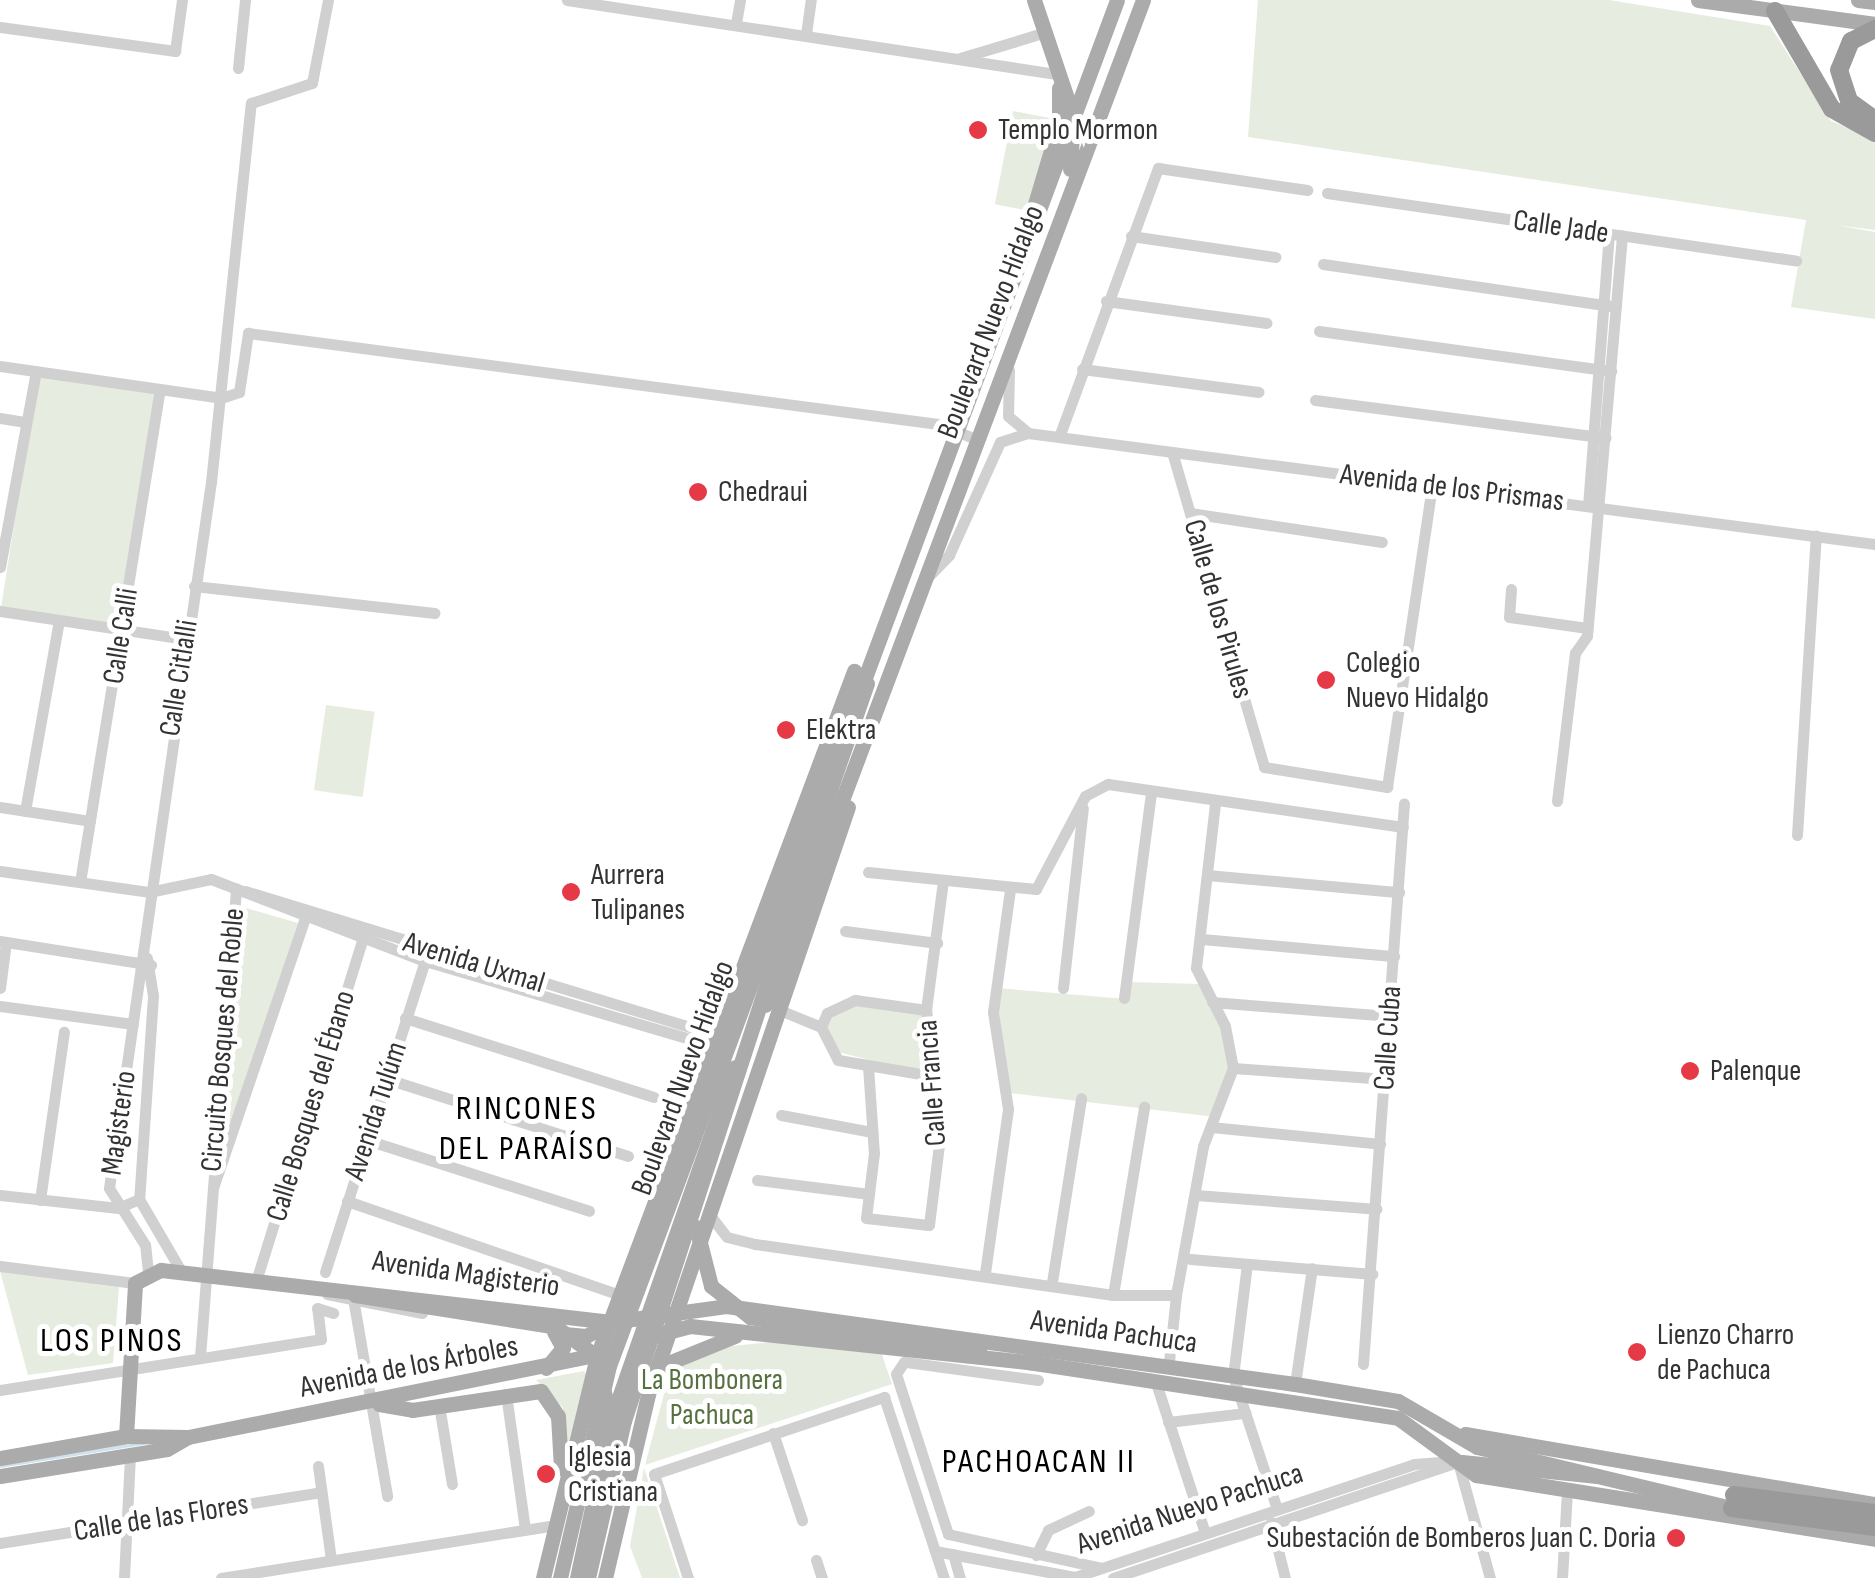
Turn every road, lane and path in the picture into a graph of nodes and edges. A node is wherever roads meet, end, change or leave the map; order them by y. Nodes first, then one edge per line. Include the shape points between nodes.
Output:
1 (182, 0) edge
2 (245, 0) edge
3 (328, 0) edge
4 (567, 0) edge
5 (740, 0) edge
6 (811, 0) edge
7 (1034, 0) edge
8 (1118, 0) edge
9 (1143, 0) edge
10 (1698, 0) edge
11 (1858, 0) edge
12 (1875, 2) edge
13 (617, 4) edge
14 (1774, 11) junction
15 (736, 23) junction
16 (1875, 26) edge
17 (0, 27) edge
18 (1043, 32) junction
19 (806, 34) junction
20 (1103, 34) junction
21 (994, 48) junction
22 (956, 60) junction
23 (999, 66) junction
24 (238, 68) dead end
25 (1058, 74) junction
26 (1079, 76) junction
27 (1067, 115) junction
28 (1875, 120) edge
29 (1875, 133) edge
30 (1307, 190) dead end
31 (1327, 193) dead end
32 (1058, 223) junction
33 (1615, 235) junction
34 (1131, 236) junction
35 (1275, 257) dead end
36 (1796, 261) dead end
37 (1323, 264) dead end
38 (1106, 301) junction
39 (1610, 306) junction
40 (1267, 323) dead end
41 (1319, 330) dead end
42 (1013, 341) junction
43 (0, 366) edge
44 (1082, 369) junction
45 (1605, 370) junction
46 (36, 371) junction
47 (160, 390) junction
48 (1259, 392) dead end
49 (221, 398) junction
50 (1315, 400) dead end
51 (0, 418) edge
52 (26, 422) junction
53 (955, 431) junction
54 (1028, 433) junction
55 (1059, 437) junction
56 (1600, 438) junction
57 (976, 439) junction
58 (1172, 452) junction
59 (1432, 486) junction
60 (1595, 507) junction
61 (1190, 513) junction
62 (1816, 536) junction
63 (1382, 542) dead end
64 (1875, 544) edge
65 (0, 567) edge
66 (924, 581) junction
67 (194, 586) junction
68 (1511, 589) dead end
69 (890, 607) junction
70 (0, 611) edge
71 (434, 613) dead end
72 (59, 620) junction
73 (1588, 628) junction
74 (122, 629) junction
75 (186, 638) junction
76 (852, 778) junction
77 (1151, 792) junction
78 (1084, 796) junction
79 (1558, 801) dead end
80 (1404, 803) dead end
81 (1215, 804) junction
82 (0, 807) edge
83 (26, 810) junction
84 (90, 821) junction
85 (1403, 827) junction
86 (1797, 835) dead end
87 (1052, 870) junction
88 (0, 871) edge
89 (868, 872) dead end
90 (1077, 874) junction
91 (1207, 875) junction
92 (943, 881) junction
93 (80, 882) junction
94 (233, 890) junction
95 (1010, 890) junction
96 (149, 892) junction
97 (1399, 892) junction
98 (306, 916) junction
99 (844, 931) dead end
100 (364, 935) junction
101 (1202, 939) junction
102 (3, 942) edge
103 (937, 943) junction
104 (427, 956) junction
105 (1394, 956) junction
106 (147, 962) junction
107 (0, 988) edge
108 (1063, 988) dead end
109 (1124, 998) dead end
110 (1212, 1002) junction
111 (0, 1006) edge
112 (926, 1010) junction
113 (782, 1011) junction
114 (1391, 1016) junction
115 (406, 1018) junction
116 (134, 1024) junction
117 (820, 1027) junction
118 (64, 1032) dead end
119 (712, 1040) junction
120 (703, 1065) junction
121 (868, 1066) junction
122 (1232, 1068) junction
123 (933, 1076) junction
124 (1386, 1078) junction
125 (386, 1079) junction
126 (654, 1097) dead end
127 (1081, 1098) dead end
128 (703, 1103) junction
129 (1144, 1107) dead end
130 (780, 1116) dead end
131 (1211, 1128) junction
132 (872, 1132) junction
133 (366, 1140) junction
134 (1380, 1144) junction
135 (628, 1156) dead end
136 (757, 1180) dead end
137 (211, 1192) junction
138 (0, 1194) edge
139 (869, 1194) junction
140 (1196, 1196) junction
141 (139, 1199) junction
142 (40, 1200) junction
143 (347, 1201) junction
144 (118, 1208) junction
145 (1376, 1209) junction
146 (589, 1212) dead end
147 (704, 1216) junction
148 (1190, 1259) junction
149 (639, 1262) junction
150 (1247, 1264) junction
151 (0, 1266) edge
152 (1312, 1268) junction
153 (181, 1271) junction
154 (326, 1272) dead end
155 (201, 1274) junction
156 (985, 1274) junction
157 (1372, 1274) junction
158 (141, 1277) junction
159 (256, 1281) junction
160 (1052, 1282) junction
161 (314, 1290) junction
162 (620, 1295) junction
163 (1113, 1295) junction
164 (1176, 1295) junction
165 (355, 1299) junction
166 (752, 1309) junction
167 (678, 1310) junction
168 (333, 1313) dead end
169 (576, 1316) junction
170 (654, 1316) junction
171 (618, 1322) junction
172 (672, 1329) junction
173 (554, 1332) junction
174 (746, 1333) junction
175 (637, 1341) junction
176 (614, 1349) junction
177 (598, 1356) junction
178 (200, 1357) junction
179 (1170, 1361) dead end
180 (1364, 1364) dead end
181 (126, 1369) junction
182 (543, 1370) junction
183 (1038, 1372) junction
184 (656, 1373) junction
185 (1233, 1376) junction
186 (1155, 1380) junction
187 (1296, 1384) junction
188 (0, 1390) edge
189 (1238, 1393) junction
190 (506, 1394) junction
191 (648, 1394) junction
192 (370, 1403) junction
193 (440, 1405) junction
194 (1245, 1414) junction
195 (610, 1422) junction
196 (1168, 1422) junction
197 (1460, 1432) junction
198 (773, 1433) junction
199 (126, 1436) junction
200 (188, 1437) junction
201 (130, 1455) junction
202 (0, 1458) edge
203 (1458, 1462) junction
204 (318, 1466) dead end
205 (0, 1476) edge
206 (1596, 1476) junction
207 (564, 1478) junction
208 (452, 1484) dead end
209 (321, 1492) junction
210 (1566, 1492) junction
211 (387, 1496) dead end
212 (1733, 1502) junction
213 (1875, 1504) edge
214 (1277, 1509) junction
215 (1088, 1511) dead end
216 (1875, 1513) edge
217 (802, 1520) dead end
218 (128, 1524) junction
219 (556, 1525) junction
220 (1268, 1527) junction
221 (1875, 1528) edge
222 (526, 1530) junction
223 (1205, 1534) junction
224 (1875, 1540) edge
225 (0, 1544) edge
226 (935, 1551) junction
227 (952, 1554) junction
228 (1036, 1555) junction
229 (331, 1560) junction
230 (816, 1560) dead end
231 (1070, 1563) junction
232 (1101, 1568) junction
233 (1133, 1569) edge
234 (124, 1578) edge
235 (221, 1578) edge
236 (543, 1578) edge
237 (560, 1578) edge
238 (577, 1578) edge
239 (588, 1578) edge
240 (604, 1578) edge
241 (688, 1578) edge
242 (822, 1578) edge
243 (944, 1578) edge
244 (960, 1578) edge
245 (1075, 1578) edge
246 (1112, 1578) edge
247 (1285, 1578) edge
248 (1490, 1578) edge
249 (1562, 1578) edge

1 - 17 street via 174,51
2 - 24 street
3 - 49 street, Calle Citlalli via 312,83 251,103
4 - 13 street
5 - 15 street
6 - 19 street
7 - 18 main road
8 - 20 main road, Boulevard Nuevo Hidalgo
9 - 32 main road, Boulevard Nuevo Hidalgo
10 - 14 main road
11 - 12 main road
13 - 15 street
14 - 16 main road
14 - 29 highway via 1832,109
15 - 19 street
16 - 28 highway via 1850,41 1839,70 1849,101
18 - 21 street
18 - 25 main road
19 - 22 street
20 - 26 main road
20 - 27 main road, Boulevard Nuevo Hidalgo
21 - 22 street
21 - 23 street
22 - 23 street
23 - 25 street
25 - 26 main road
25 - 27 main road
25 - 27 main road
26 - 27 main road
27 - 32 main road via 1074,158
27 - 53 main road, Boulevard Nuevo Hidalgo
30 - 34 street via 1158,168
31 - 33 street, Calle Jade
32 - 42 main road, Boulevard Nuevo Hidalgo
33 - 36 street, Calle Jade
33 - 39 street
34 - 35 street
34 - 38 street
37 - 39 street
38 - 40 street
38 - 44 street
39 - 45 street
41 - 45 street
42 - 54 street via 1005,402
42 - 57 main road, Boulevard Nuevo Hidalgo
43 - 46 street
44 - 48 street
44 - 55 street
45 - 56 street
46 - 47 street
46 - 52 street
47 - 49 street
47 - 74 street, Calle Calli
49 - 53 street via 239,392 248,333
49 - 67 street, Calle Citlalli
50 - 56 street
51 - 52 street
52 - 65 street
53 - 57 street
53 - 69 main road, Boulevard Nuevo Hidalgo
54 - 55 street, Avenida de los Prismas
54 - 66 street via 1000,442 949,554
55 - 58 street, Avenida de los Prismas
56 - 60 street
57 - 66 main road, Boulevard Nuevo Hidalgo via 979,460
58 - 59 street, Avenida de los Prismas
58 - 61 street, Calle de los Pirules
59 - 60 street, Avenida de los Prismas
59 - 61 street, Calle de los Pirules via 1394,784 1264,766
60 - 62 street, Avenida de los Prismas
60 - 73 street
61 - 63 street
62 - 64 street, Avenida de los Prismas
62 - 86 street
66 - 76 main road, Boulevard Nuevo Hidalgo
67 - 71 street
67 - 75 street, Calle Citlalli
68 - 73 street via 1509,617
69 - 119 main road via 840,697
69 - 128 main road, Boulevard Nuevo Hidalgo
69 - 147 main road, Boulevard Nuevo Hidalgo, bridge
70 - 72 street
72 - 74 street
72 - 83 street
73 - 79 street via 1575,653
74 - 75 street
74 - 84 street, Calle Calli
75 - 96 street, Calle Citlalli
76 - 113 main road, Boulevard Nuevo Hidalgo via 845,832
76 - 195 main road, Boulevard Nuevo Hidalgo, bridge via 716,1106
77 - 78 street via 1108,784
77 - 81 street
77 - 109 street
78 - 87 street
78 - 90 street
80 - 85 street, Calle Cuba
81 - 85 street
81 - 91 street
82 - 83 street
83 - 84 street
84 - 93 street, Calle Calli
85 - 97 street, Calle Cuba
87 - 90 street
87 - 95 street via 1036,889
88 - 93 street
89 - 92 street
90 - 108 street
91 - 97 street
91 - 101 street
92 - 95 street
92 - 103 street, Calle Francia
93 - 96 street
94 - 96 street, Avenida Uxmal via 192,877
94 - 98 street, Avenida Uxmal
94 - 137 street, Circuito Bosques del Roble
95 - 156 street via 993,1012 1008,1109
96 - 106 street, Calle Citlalli
97 - 105 street, Calle Cuba
98 - 100 street, Avenida Uxmal
98 - 137 street, Circuito Bosques del Roble
99 - 103 street
100 - 104 street, Avenida Uxmal
100 - 159 street, Calle Bosques del Ébano
101 - 105 street
101 - 110 street via 1196,968
102 - 106 street
102 - 107 street
103 - 112 street, Calle Francia
104 - 115 street, Avenida Tulúm
104 - 119 street, Avenida Uxmal
105 - 114 street, Calle Cuba
106 - 116 street, Magisterio
106 - 141 street, Magisterio
110 - 114 street
110 - 122 street
111 - 116 street
112 - 117 street via 855,1000 827,1012
112 - 123 street, Calle Francia
113 - 117 street
113 - 147 main road, Boulevard Nuevo Hidalgo
114 - 124 street, Calle Cuba
115 - 125 street, Avenida Tulúm
115 - 126 street
116 - 144 street, Magisterio via 109,1188
117 - 121 street via 838,1060
118 - 142 street
119 - 120 main road
120 - 128 main road
120 - 149 main road
121 - 123 street
121 - 132 street
122 - 124 street
122 - 131 street
123 - 139 street, Calle Francia via 941,1128 930,1225 866,1218
124 - 134 street, Calle Cuba
125 - 133 street, Avenida Tulúm
125 - 135 street
127 - 160 street
128 - 149 main road, Boulevard Nuevo Hidalgo
129 - 163 street
130 - 132 street
131 - 134 street
131 - 140 street
132 - 139 street
133 - 143 street, Avenida Tulúm
133 - 146 street
134 - 145 street, Calle Cuba
136 - 139 street
137 - 155 street, Circuito Bosques del Roble
138 - 142 street
140 - 145 street
140 - 148 street
141 - 144 street
141 - 153 street, Magisterio
142 - 144 street
143 - 154 street, Avenida Tulúm
143 - 162 street
144 - 158 street, Magisterio via 145,1245
145 - 157 street, Calle Cuba
147 - 156 street via 727,1237 755,1244
147 - 166 main road via 711,1269
147 - 167 main road, Boulevard Nuevo Hidalgo
147 - 183 main road, bridge via 704,1273 750,1317 980,1353
147 - 239 main road, Boulevard Nuevo Hidalgo, bridge via 624,1421
148 - 150 street
148 - 164 street
149 - 162 main road
149 - 170 main road
149 - 171 main road, Boulevard Nuevo Hidalgo
150 - 152 street
150 - 185 street
151 - 158 street
152 - 157 street
152 - 187 street
153 - 155 main road, Avenida Magisterio
153 - 158 main road, Avenida Magisterio
155 - 159 main road, Avenida Magisterio
155 - 178 street, Circuito Bosques del Roble
156 - 160 street
157 - 180 street, Calle Cuba
158 - 181 main road
159 - 161 main road, Avenida Magisterio
160 - 163 street
161 - 165 main road
161 - 169 main road, Avenida Magisterio via 356,1286
162 - 169 main road via 607,1312
162 - 171 main road
163 - 164 street
164 - 179 street
165 - 173 street, Avenida Magisterio
165 - 192 street
165 - 195 main road, bridge via 567,1332 599,1364
166 - 167 main road, Avenida Pachuca
166 - 185 main road, Avenida Pachuca
167 - 170 main road
167 - 172 main road, Boulevard Nuevo Hidalgo
168 - 178 street via 317,1308 321,1339
169 - 171 main road, Avenida Magisterio
170 - 171 main road
170 - 172 main road
171 - 173 main road via 586,1336
171 - 175 main road
171 - 176 main road, Boulevard Nuevo Hidalgo
171 - 177 main road
172 - 174 main road
172 - 175 main road
172 - 184 main road, Boulevard Nuevo Hidalgo
173 - 182 main road via 562,1354
174 - 183 main road
174 - 184 main road via 682,1350
175 - 176 main road, Avenida de los Árboles
175 - 191 main road
176 - 177 main road, Avenida de los Árboles
176 - 237 main road, Boulevard Nuevo Hidalgo
177 - 182 main road, Avenida de los Árboles
177 - 207 main road
178 - 181 street
181 - 188 street
181 - 199 main road
182 - 192 main road, Avenida de los Árboles
183 - 186 main road, Avenida Pachuca
183 - 228 street via 898,1366 948,1534
184 - 191 main road, Boulevard Nuevo Hidalgo
185 - 187 main road, Avenida Pachuca
185 - 189 street
186 - 189 main road, Avenida Pachuca
186 - 196 street
187 - 197 main road, Avenida Pachuca via 1398,1400
189 - 194 street
189 - 203 main road, Avenida Pachuca via 1398,1418
190 - 193 main road
190 - 207 main road via 536,1390 551,1401
190 - 222 street
191 - 240 main road, Boulevard Nuevo Hidalgo
192 - 193 main road
192 - 200 main road, Avenida de los Árboles
192 - 211 street
193 - 208 street
194 - 196 street
194 - 214 street
195 - 238 main road, Boulevard Nuevo Hidalgo, bridge
196 - 223 street
197 - 203 main road
197 - 206 main road, Avenida Pachuca via 1477,1447
197 - 213 main road
198 - 217 street
198 - 226 street via 884,1396
198 - 241 street via 654,1474
199 - 200 main road, Avenida de los Árboles
199 - 202 main road, Avenida de los Árboles
200 - 201 main road, Avenida de los Árboles
201 - 205 main road, Avenida de los Árboles
201 - 218 street
203 - 206 main road
203 - 210 main road, Avenida Nuevo Pachuca via 1476,1475
203 - 214 street, Avenida Nuevo Pachuca via 1428,1460
203 - 220 street, Avenida Nuevo Pachuca
203 - 248 street
204 - 209 street
206 - 212 main road via 1617,1472
207 - 219 main road
209 - 218 street, Calle de las Flores
209 - 229 street
210 - 224 main road, Avenida Nuevo Pachuca
210 - 249 street
212 - 216 highway
212 - 221 highway
214 - 220 street
214 - 223 street, Avenida Nuevo Pachuca
215 - 228 street via 1048,1530
218 - 225 street, Calle de las Flores
218 - 234 street
219 - 222 street
219 - 236 main road
220 - 233 street, Avenida Nuevo Pachuca
220 - 247 street
222 - 229 street
223 - 233 street, Avenida Nuevo Pachuca
226 - 227 street, Avenida Nuevo Pachuca
226 - 243 street
227 - 244 street
227 - 245 street, Avenida Nuevo Pachuca
228 - 231 street
229 - 235 street
230 - 242 street
231 - 232 street
231 - 245 street
232 - 233 street, Avenida Nuevo Pachuca
232 - 245 street, Avenida Nuevo Pachuca
233 - 246 street, Avenida Nuevo Pachuca

